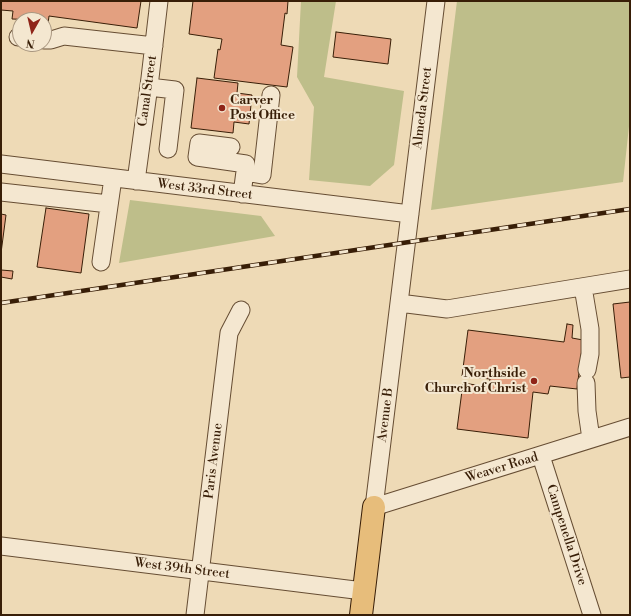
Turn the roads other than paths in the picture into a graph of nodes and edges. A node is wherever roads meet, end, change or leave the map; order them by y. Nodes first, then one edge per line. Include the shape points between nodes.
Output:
1 (159, 1) edge
2 (436, 1) edge
3 (52, 40) edge
4 (154, 46) junction
5 (149, 88) junction
6 (271, 95) dead end
7 (231, 147) dead end
8 (140, 150) junction
9 (1, 164) edge
10 (20, 167) junction
11 (245, 172) junction
12 (113, 178) junction
13 (136, 181) junction
14 (1, 192) edge
15 (18, 194) junction
16 (242, 194) junction
17 (109, 204) junction
18 (410, 214) junction
19 (101, 262) dead end
20 (630, 279) edge
21 (583, 287) junction
22 (399, 303) junction
23 (241, 310) dead end
24 (630, 427) edge
25 (591, 440) junction
26 (541, 456) junction
27 (374, 507) junction
28 (1, 546) edge
29 (200, 571) junction
30 (363, 591) junction
31 (195, 615) edge
32 (360, 615) edge
33 (592, 615) edge

1 - 4 street, Canal Street
2 - 18 street, Almeda Street
3 - 4 street via 64,36
4 - 5 street, Canal Street
5 - 8 street, Canal Street
5 - 8 street via 175,90 167,155 155,148
6 - 11 street via 262,175
7 - 11 street via 199,143 197,157 246,164
8 - 13 street, Canal Street
9 - 10 street, West 33rd Street
10 - 12 street, West 33rd Street
10 - 15 street
11 - 16 street
12 - 13 street, West 33rd Street
12 - 17 street
13 - 16 street, West 33rd Street
14 - 15 street
15 - 17 street
16 - 18 street, West 33rd Street
17 - 19 street
18 - 22 street, Avenue B
20 - 21 street
21 - 22 street via 447,309
21 - 25 street via 590,329 590,354 586,377
22 - 27 street, Avenue B
23 - 29 street, Paris Avenue via 229,334
24 - 25 street, Weaver Road
25 - 26 street, Weaver Road
26 - 27 street, Weaver Road
26 - 33 street, Campenella Drive
27 - 30 main road, Avenue B
28 - 29 street, West 39th Street
29 - 30 street, West 39th Street
29 - 31 street, Paris Avenue
30 - 32 main road, Avenue B

